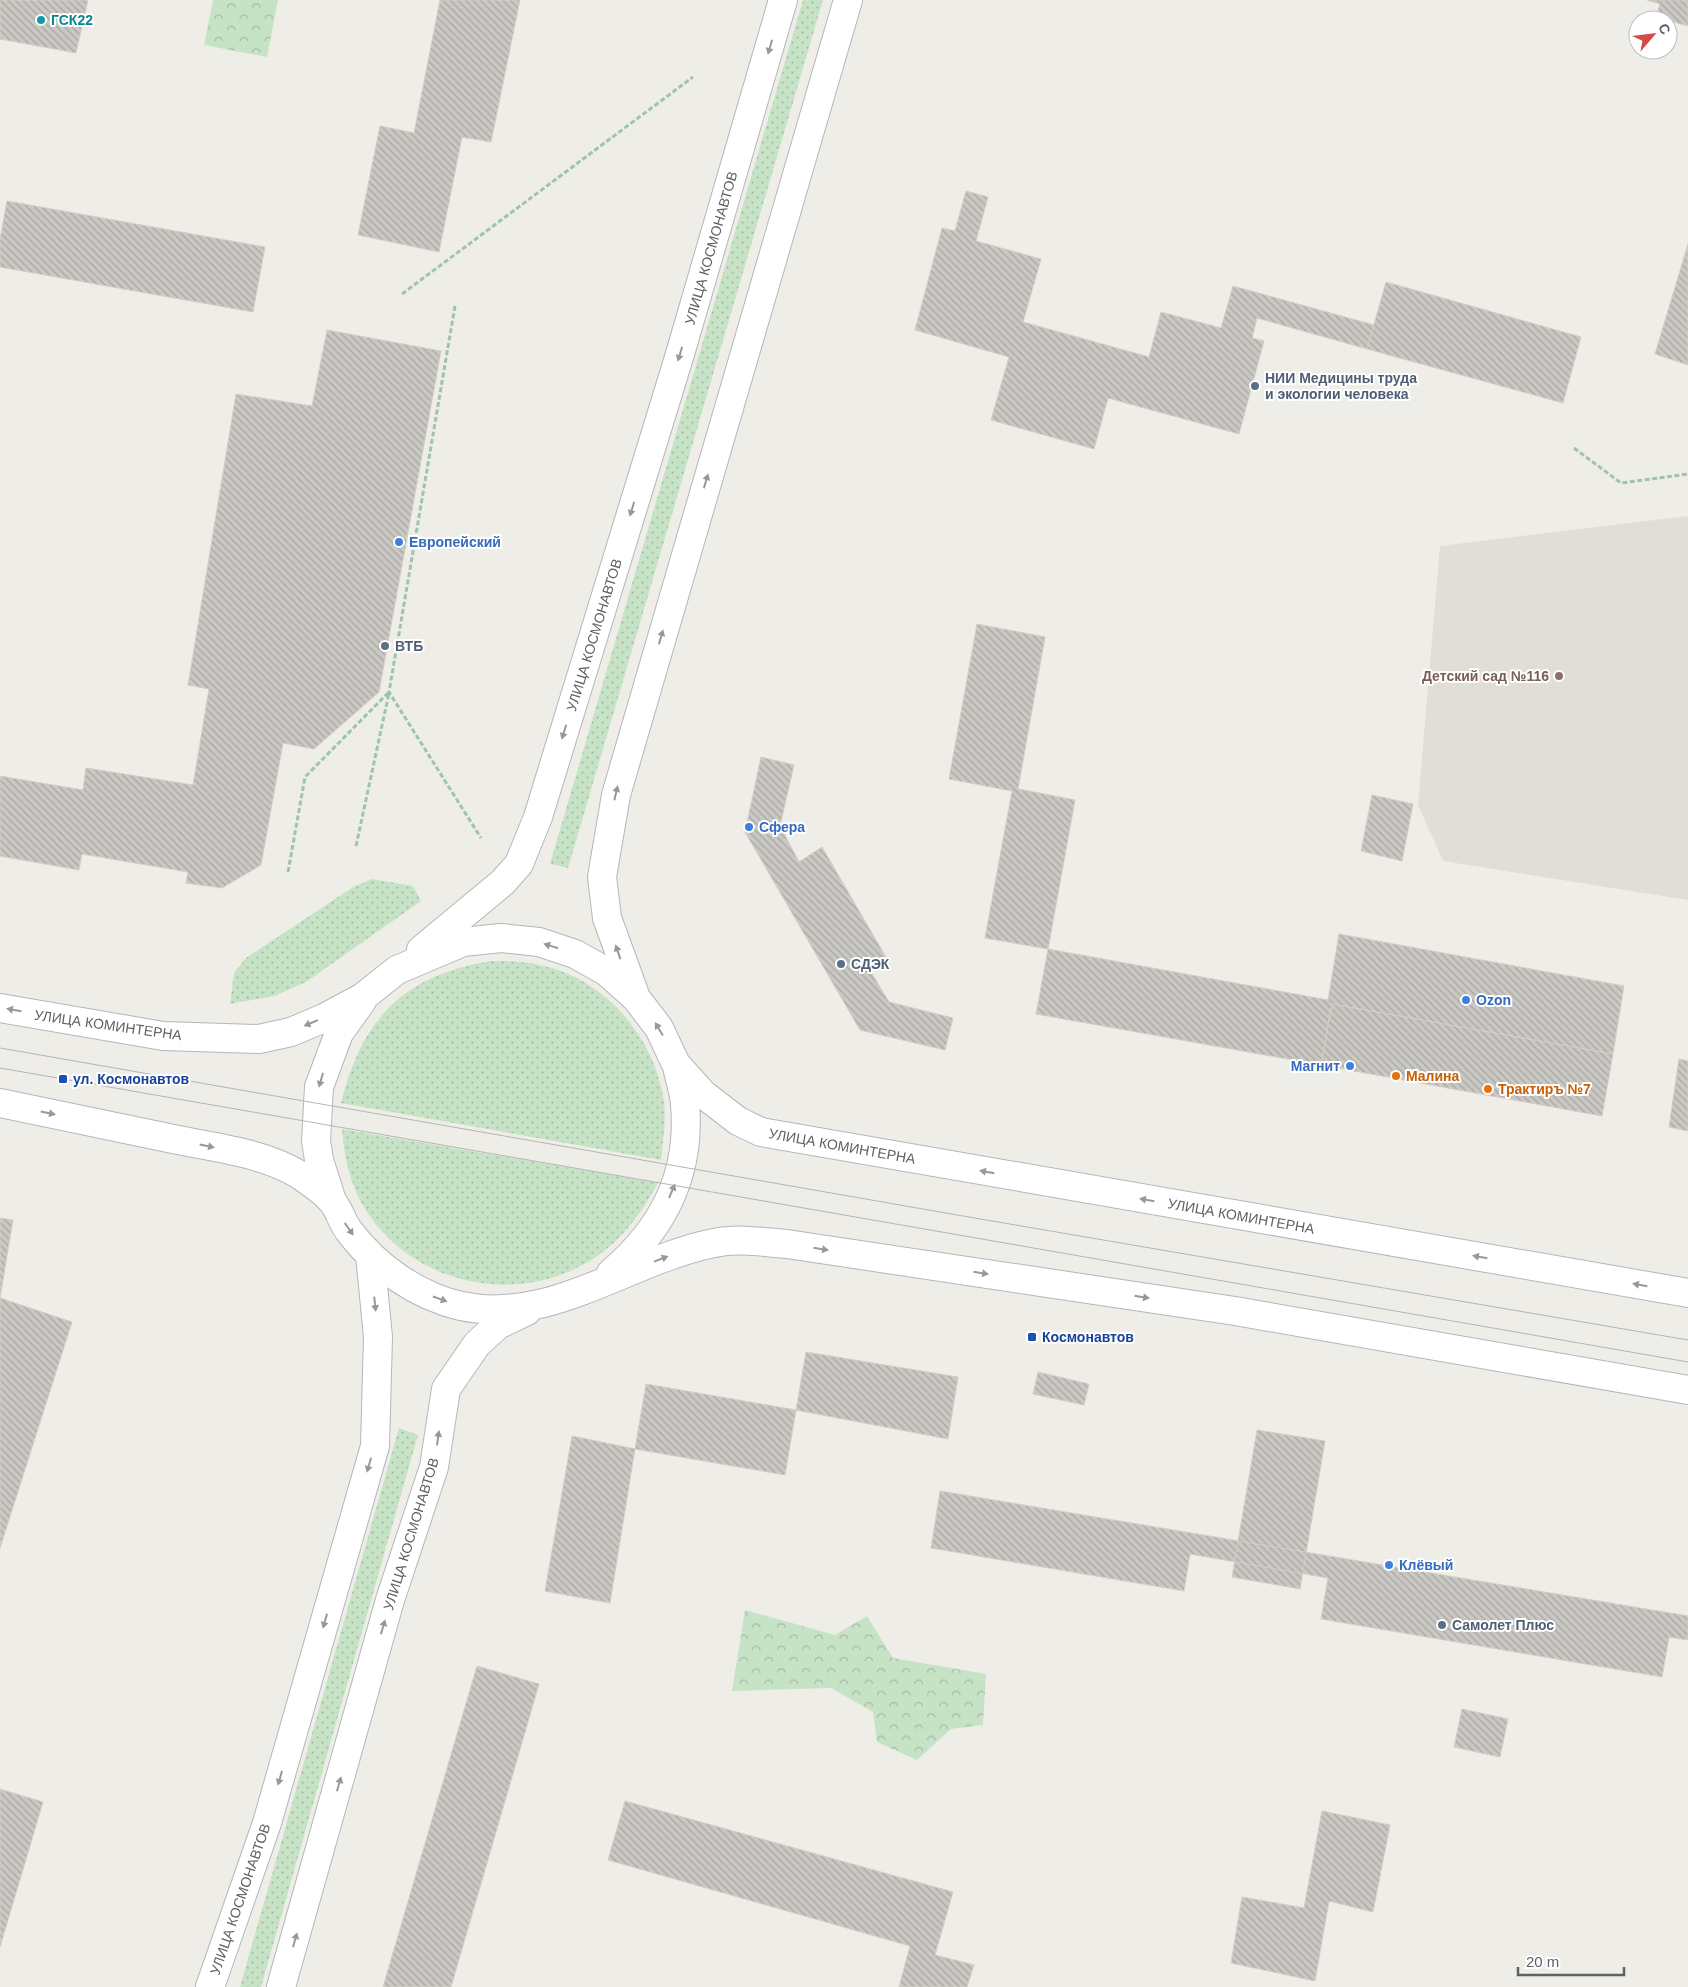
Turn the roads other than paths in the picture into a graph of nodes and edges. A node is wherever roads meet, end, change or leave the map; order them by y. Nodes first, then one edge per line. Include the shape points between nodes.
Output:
1 (783, 0) edge
2 (848, 0) edge
3 (397, 970) junction
4 (636, 998) junction
5 (0, 1008) edge
6 (676, 1064) junction
7 (0, 1103) edge
8 (332, 1201) junction
9 (370, 1255) junction
10 (1688, 1293) edge
11 (567, 1297) junction
12 (1688, 1390) edge
13 (210, 1987) edge
14 (281, 1987) edge

1 -> 3 street, УЛИЦА КОСМОНАВТОВ via 683,345 520,864 503,882
4 -> 2 street via 607,918 602,877 616,794
4 -> 3 street, УЛИЦА КОМИНТЕРНА via 608,972 575,954 538,942 501,938 463,942
3 -> 5 street, УЛИЦА КОМИНТЕРНА via 363,997 324,1018 291,1032 259,1039 163,1036
3 -> 8 street, УЛИЦА КОСМОНАВТОВ via 364,998 339,1033 323,1074 316,1141
6 -> 4 street, УЛИЦА КОМИНТЕРНА via 659,1028
10 -> 6 street, УЛИЦА КОМИНТЕРНА via 761,1132 738,1121 703,1094
11 -> 6 street, УЛИЦА КОСМОНАВТОВ via 604,1279 635,1253 660,1221 678,1176 685,1144 685,1103
7 -> 8 street via 264,1160 297,1174
8 -> 9 street via 348,1230
9 -> 11 street via 396,1278 461,1306 495,1310
9 -> 13 street, УЛИЦА КОСМОНАВТОВ via 378,1336 375,1446 267,1823
11 -> 12 street via 693,1248 738,1240 787,1244 1235,1311
14 -> 11 street, УЛИЦА КОСМОНАВТОВ via 390,1600 434,1467 446,1389 477,1344 498,1326 523,1312

